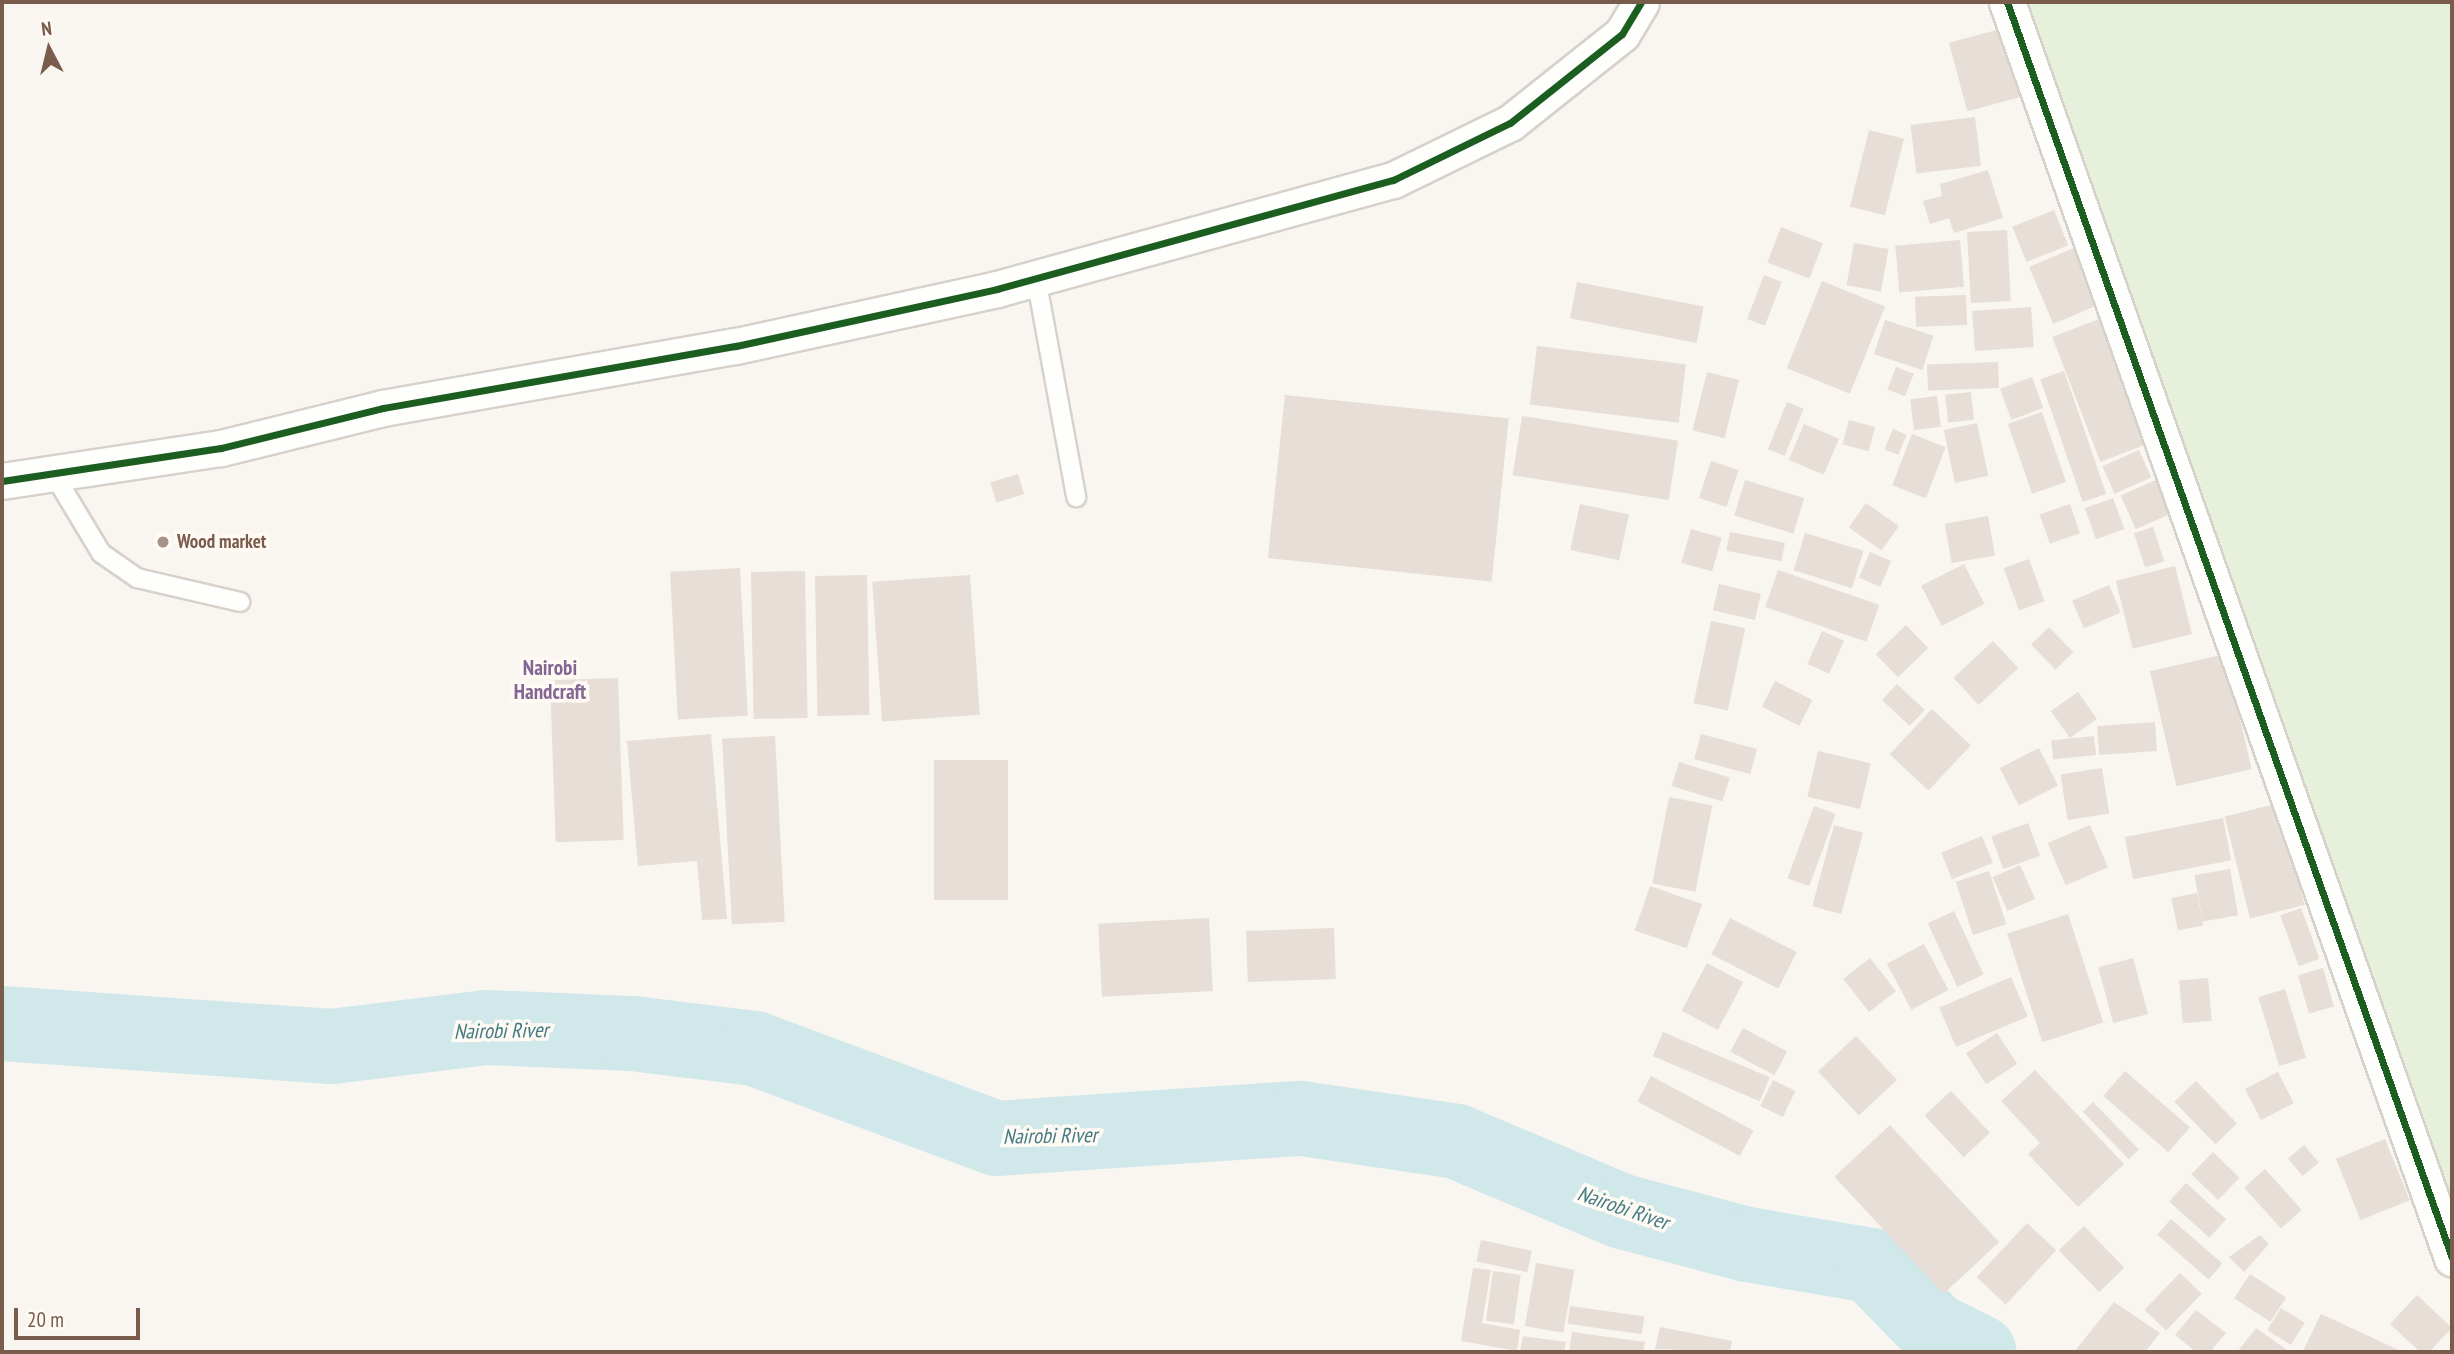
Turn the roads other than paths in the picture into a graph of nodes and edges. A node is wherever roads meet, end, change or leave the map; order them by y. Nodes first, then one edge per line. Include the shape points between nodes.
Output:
1 (1641, 2) edge
2 (2007, 2) edge
3 (1036, 278) junction
4 (53, 473) junction
5 (2, 481) edge
6 (1076, 498) dead end
7 (240, 601) dead end
8 (2452, 1258) edge

1 - 3 street via 1622,34 1510,123 1393,180
2 - 8 street
3 - 4 street via 736,346 383,408 222,448
3 - 6 lane
4 - 5 street
4 - 7 lane via 101,553 137,578

